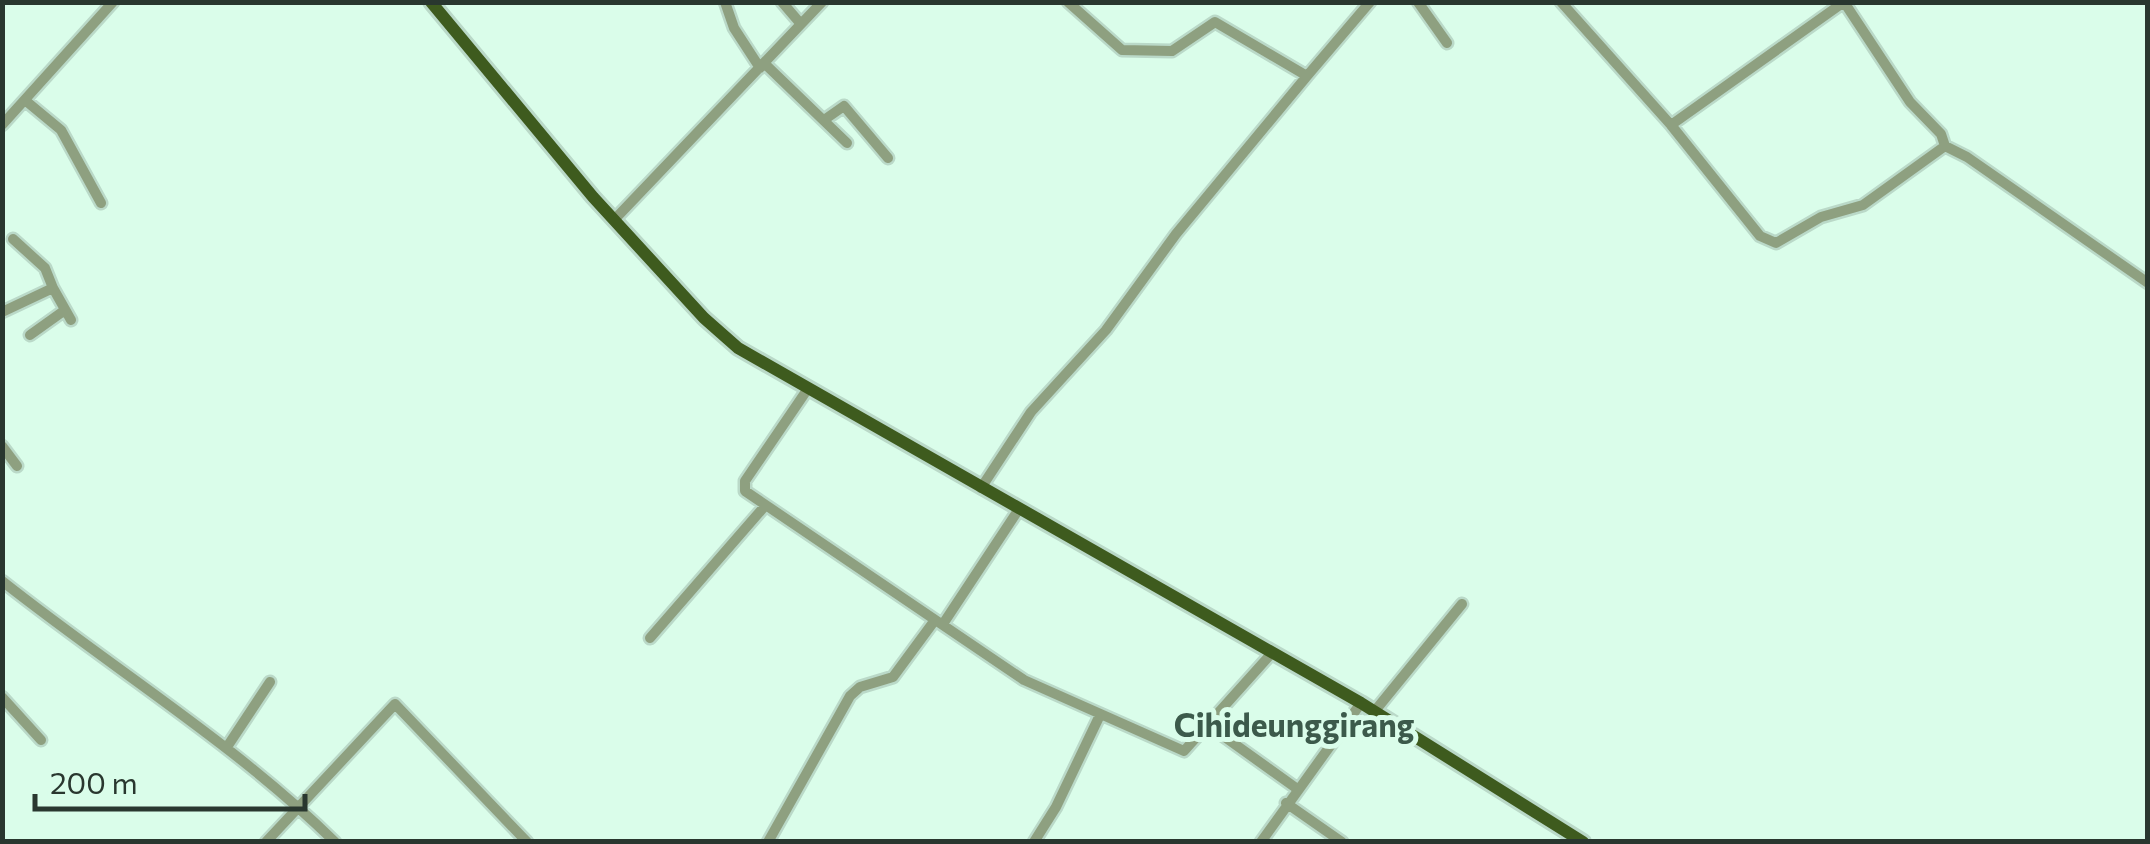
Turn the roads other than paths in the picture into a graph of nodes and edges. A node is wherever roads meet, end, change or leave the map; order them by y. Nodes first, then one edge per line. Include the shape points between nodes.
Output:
1 (112, 2) edge
2 (431, 2) edge
3 (725, 2) edge
4 (782, 2) edge
5 (822, 2) edge
6 (1068, 2) edge
7 (1370, 2) edge
8 (1418, 2) edge
9 (1561, 2) edge
10 (800, 22) junction
11 (1448, 43) dead end
12 (762, 65) junction
13 (1307, 76) junction
14 (26, 102) junction
15 (824, 120) junction
16 (2, 125) edge
17 (1671, 125) junction
18 (847, 143) dead end
19 (1944, 146) junction
20 (888, 158) dead end
21 (101, 203) dead end
22 (614, 220) junction
23 (13, 239) dead end
24 (2148, 284) edge
25 (53, 288) junction
26 (2, 312) edge
27 (30, 335) dead end
28 (807, 390) junction
29 (2, 446) edge
30 (2, 472) edge
31 (981, 488) junction
32 (764, 506) junction
33 (1019, 509) junction
34 (2, 581) edge
35 (1462, 604) dead end
36 (939, 622) junction
37 (650, 638) dead end
38 (1272, 654) junction
39 (270, 682) dead end
40 (2, 697) edge
41 (1360, 704) junction
42 (1374, 712) junction
43 (1100, 715) junction
44 (1208, 725) junction
45 (41, 740) dead end
46 (226, 747) junction
47 (1296, 788) junction
48 (1286, 803) junction
49 (298, 805) junction
50 (266, 842) edge
51 (335, 842) edge
52 (527, 842) edge
53 (768, 842) edge
54 (1034, 842) edge
55 (1261, 842) edge
56 (1342, 842) edge
57 (1583, 842) edge

1 - 14 street
2 - 22 main road
3 - 12 street via 734,28
4 - 10 street
5 - 10 street
6 - 13 street via 1122,50 1172,51 1215,22
7 - 13 street
8 - 11 street
9 - 17 street
10 - 12 street
12 - 15 street
12 - 22 street
13 - 31 street via 1106,330 1030,412
14 - 16 street
14 - 21 street via 61,130
15 - 18 street
15 - 20 street via 844,106
17 - 19 street via 1750,226 1776,243 1821,217 1863,205
17 - 19 street via 1844,2
19 - 24 street
22 - 28 main road via 722,336
23 - 25 street via 45,268
25 - 26 street
25 - 27 street via 68,315
28 - 31 main road
28 - 32 street via 744,481 745,492
29 - 30 street via 16,464
31 - 33 main road
32 - 36 street
32 - 37 street
33 - 36 street
33 - 38 main road
34 - 46 street
35 - 42 street
36 - 43 street via 1024,680
36 - 53 street via 894,678 860,686 850,696
38 - 41 main road
38 - 44 street
39 - 46 street
40 - 45 street
41 - 42 main road
41 - 47 street
42 - 57 main road
43 - 44 street via 1184,751
43 - 54 street
44 - 47 street
46 - 49 street
47 - 48 street
48 - 55 street
48 - 56 street
49 - 50 street
49 - 51 street
49 - 52 street via 398,704

